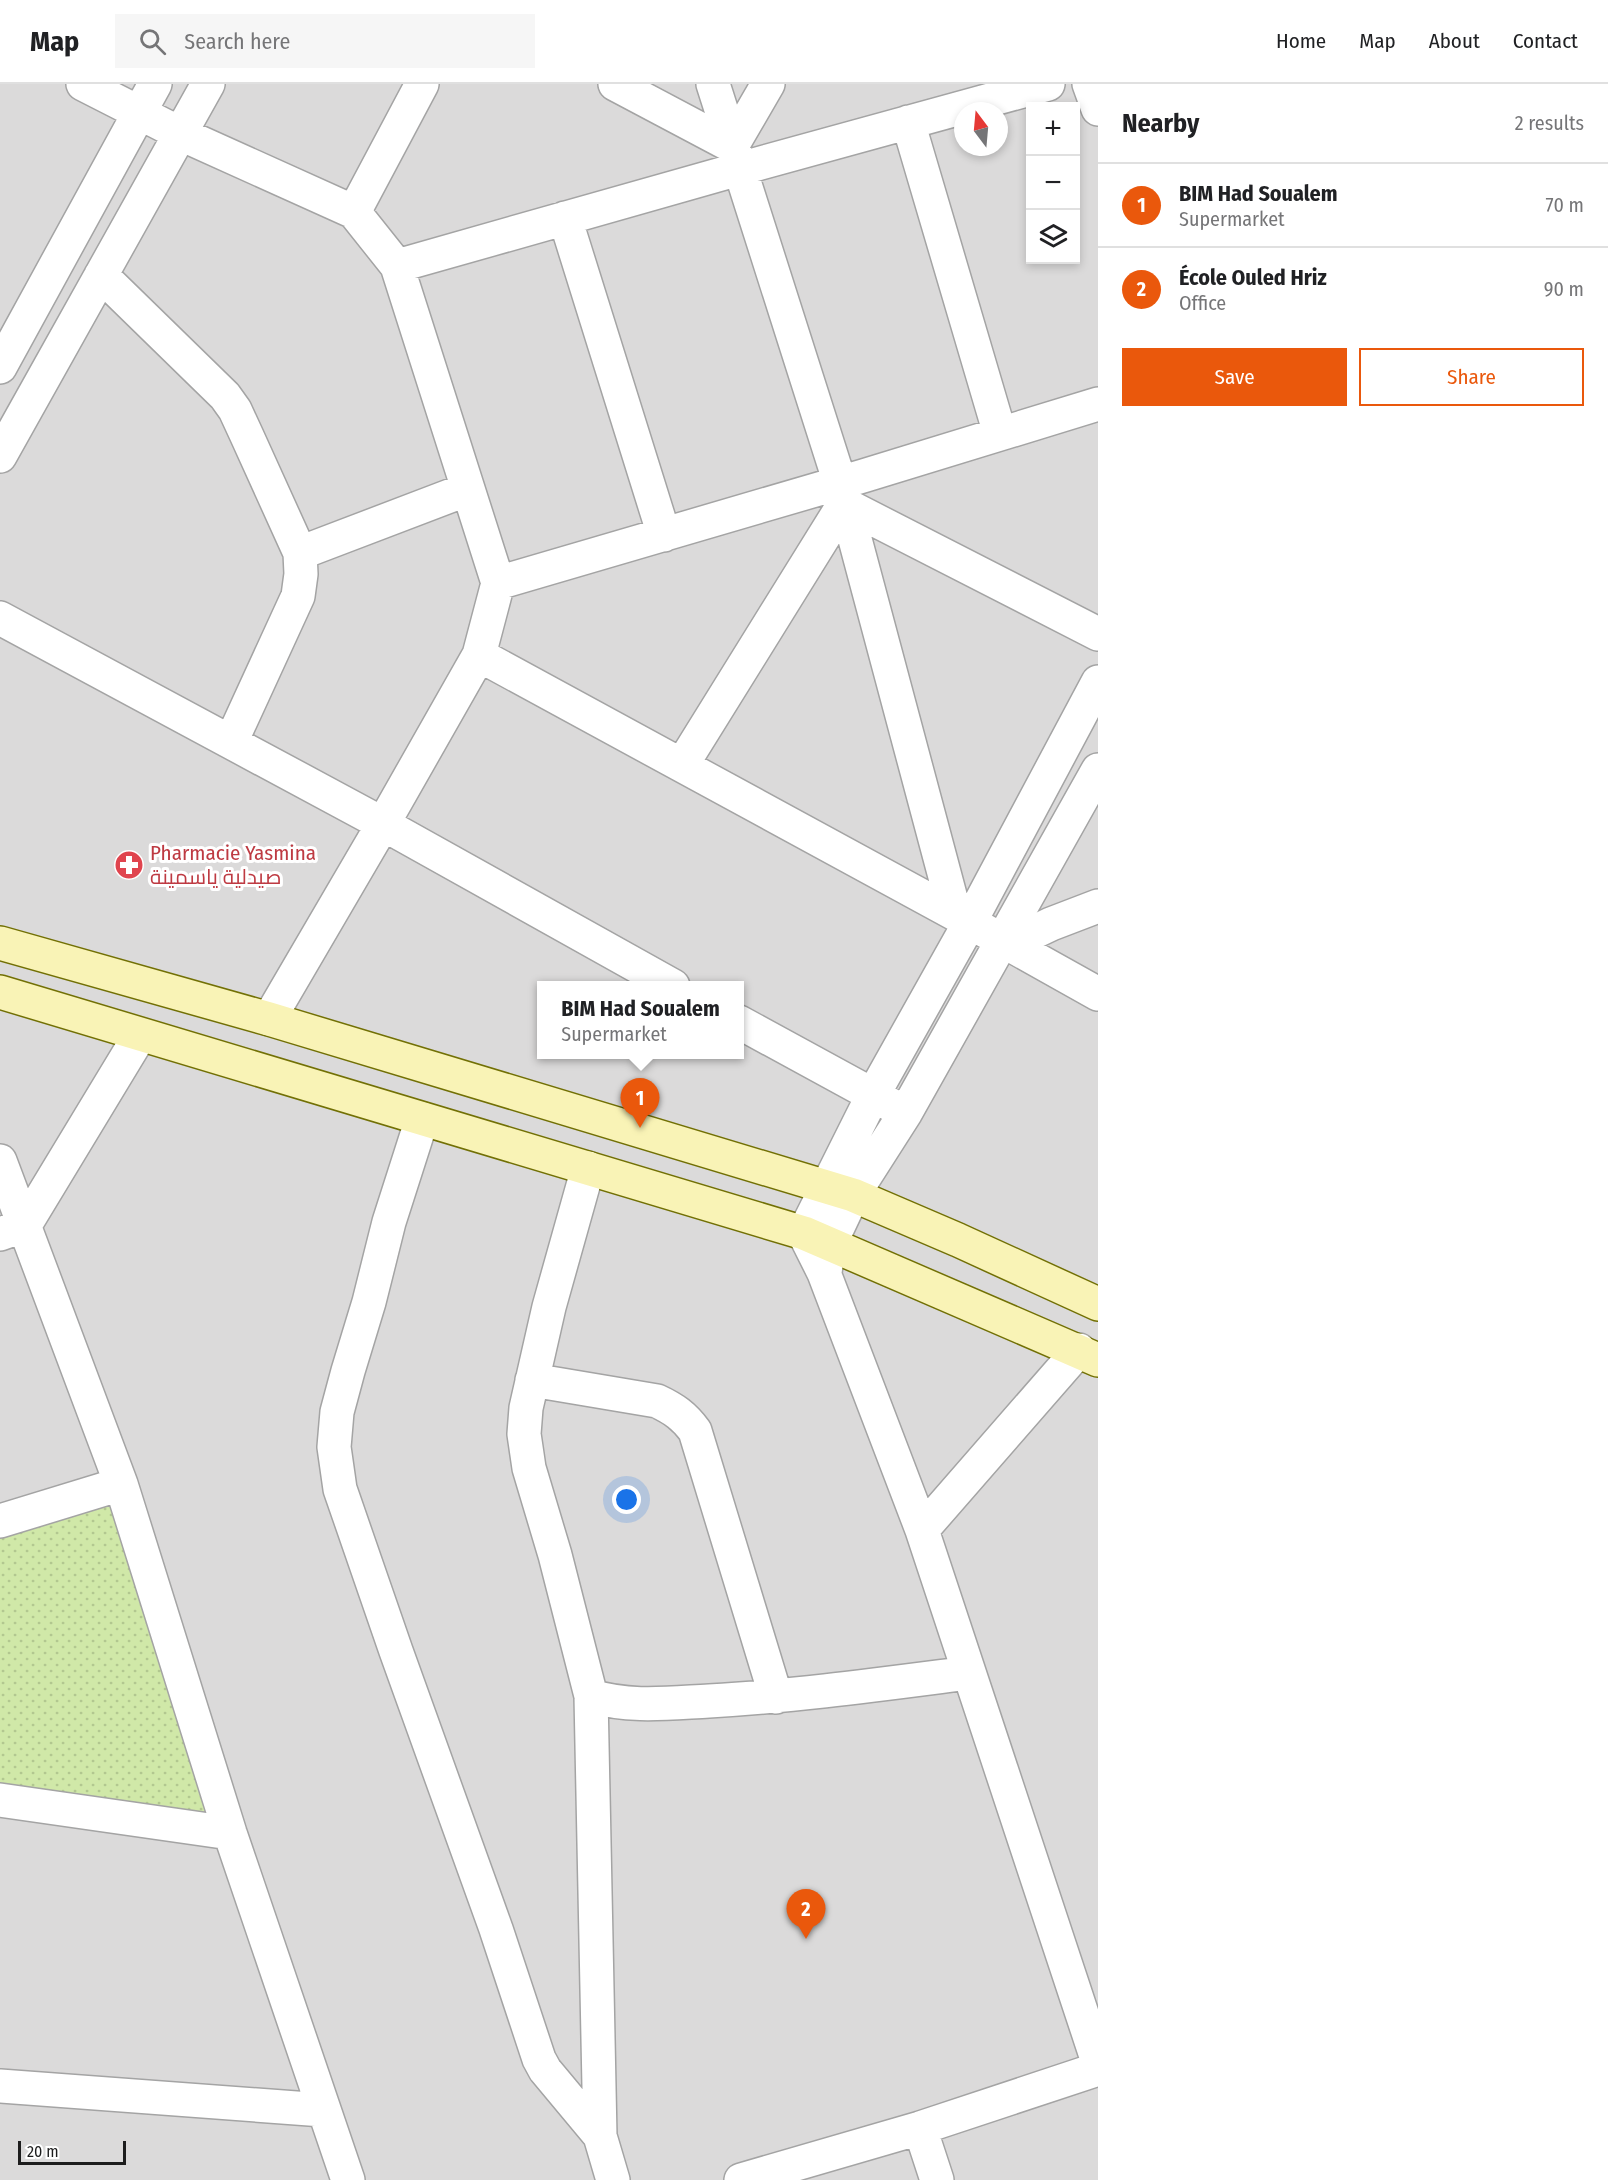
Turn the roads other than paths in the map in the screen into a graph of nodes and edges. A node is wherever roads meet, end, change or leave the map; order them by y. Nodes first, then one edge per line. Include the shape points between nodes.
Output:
1 (83, 84) edge
2 (155, 84) edge
3 (208, 84) edge
4 (422, 84) edge
5 (615, 84) edge
6 (713, 84) edge
7 (768, 84) edge
8 (1048, 84) edge
9 (1089, 84) edge
10 (1098, 109) edge
11 (139, 114) junction
12 (908, 122) junction
13 (181, 134) junction
14 (736, 157) junction
15 (354, 212) junction
16 (565, 218) junction
17 (397, 266) junction
18 (101, 275) junction
19 (0, 367) edge
20 (1098, 404) edge
21 (1000, 434) junction
22 (0, 456) edge
23 (468, 489) junction
24 (842, 494) junction
25 (664, 535) junction
26 (300, 553) junction
27 (498, 583) junction
28 (0, 618) edge
29 (1098, 634) edge
30 (479, 655) junction
31 (1098, 682) edge
32 (231, 742) junction
33 (682, 765) junction
34 (1098, 770) edge
35 (383, 824) junction
36 (1098, 906) edge
37 (962, 918) junction
38 (1006, 942) junction
39 (0, 943) edge
40 (664, 981) edge
41 (0, 992) edge
42 (1098, 994) edge
43 (269, 1019) junction
44 (744, 1025) edge
45 (140, 1035) junction
46 (873, 1095) junction
47 (906, 1113) junction
48 (422, 1119) junction
49 (0, 1161) edge
50 (588, 1168) junction
51 (840, 1191) junction
52 (12, 1230) edge
53 (819, 1251) junction
54 (1098, 1304) edge
55 (1088, 1355) edge
56 (532, 1380) junction
57 (121, 1484) junction
58 (0, 1521) edge
59 (922, 1530) junction
60 (969, 1673) junction
61 (591, 1696) junction
62 (776, 1697) junction
63 (0, 1800) edge
64 (230, 1833) junction
65 (1091, 2018) edge
66 (1098, 2062) edge
67 (1098, 2070) edge
68 (0, 2086) edge
69 (322, 2110) junction
70 (920, 2128) junction
71 (600, 2136) junction
72 (348, 2180) edge
73 (613, 2180) edge
74 (741, 2180) edge
75 (937, 2180) edge

1 - 11 street
2 - 11 street
3 - 13 street
4 - 15 street
5 - 14 street
6 - 14 street
7 - 14 street
8 - 12 street
9 - 10 street
11 - 13 street
11 - 19 street
12 - 14 street
12 - 21 street
13 - 15 street
13 - 18 street
14 - 16 street
14 - 24 street
15 - 17 street
16 - 17 street
16 - 25 street
17 - 23 street
18 - 22 street
18 - 26 street via 225,396
20 - 21 street
21 - 24 street
23 - 26 street
23 - 27 street
24 - 25 street
24 - 29 street
24 - 33 street
24 - 37 street
25 - 27 street
26 - 32 street via 298,596
27 - 30 street
28 - 32 street
30 - 33 street
30 - 35 street
31 - 37 street
32 - 35 street
33 - 37 street
34 - 38 street
35 - 40 street
35 - 43 street
36 - 38 street
37 - 38 street
37 - 46 street
38 - 42 street
38 - 47 street
39 - 43 street
41 - 45 street
43 - 51 street
44 - 46 street
45 - 48 street
45 - 52 street
46 - 47 street
46 - 51 street
47 - 51 street
48 - 50 street
48 - 71 street via 388,1222 337,1413 334,1447 340,1489 538,2059
49 - 52 street
50 - 53 street
50 - 56 street
51 - 53 street
51 - 54 street
52 - 57 street
53 - 55 street via 890,1269
53 - 59 street
55 - 59 street
56 - 61 street via 524,1434 530,1468
56 - 62 street via 657,1401 686,1418 695,1431
57 - 58 street
57 - 64 street
59 - 60 street
60 - 62 street
60 - 65 street
61 - 62 street via 646,1704
61 - 71 street
63 - 64 street
64 - 69 street
65 - 66 street
67 - 70 street
68 - 69 street
69 - 72 street
70 - 74 street
70 - 75 street
71 - 73 street

